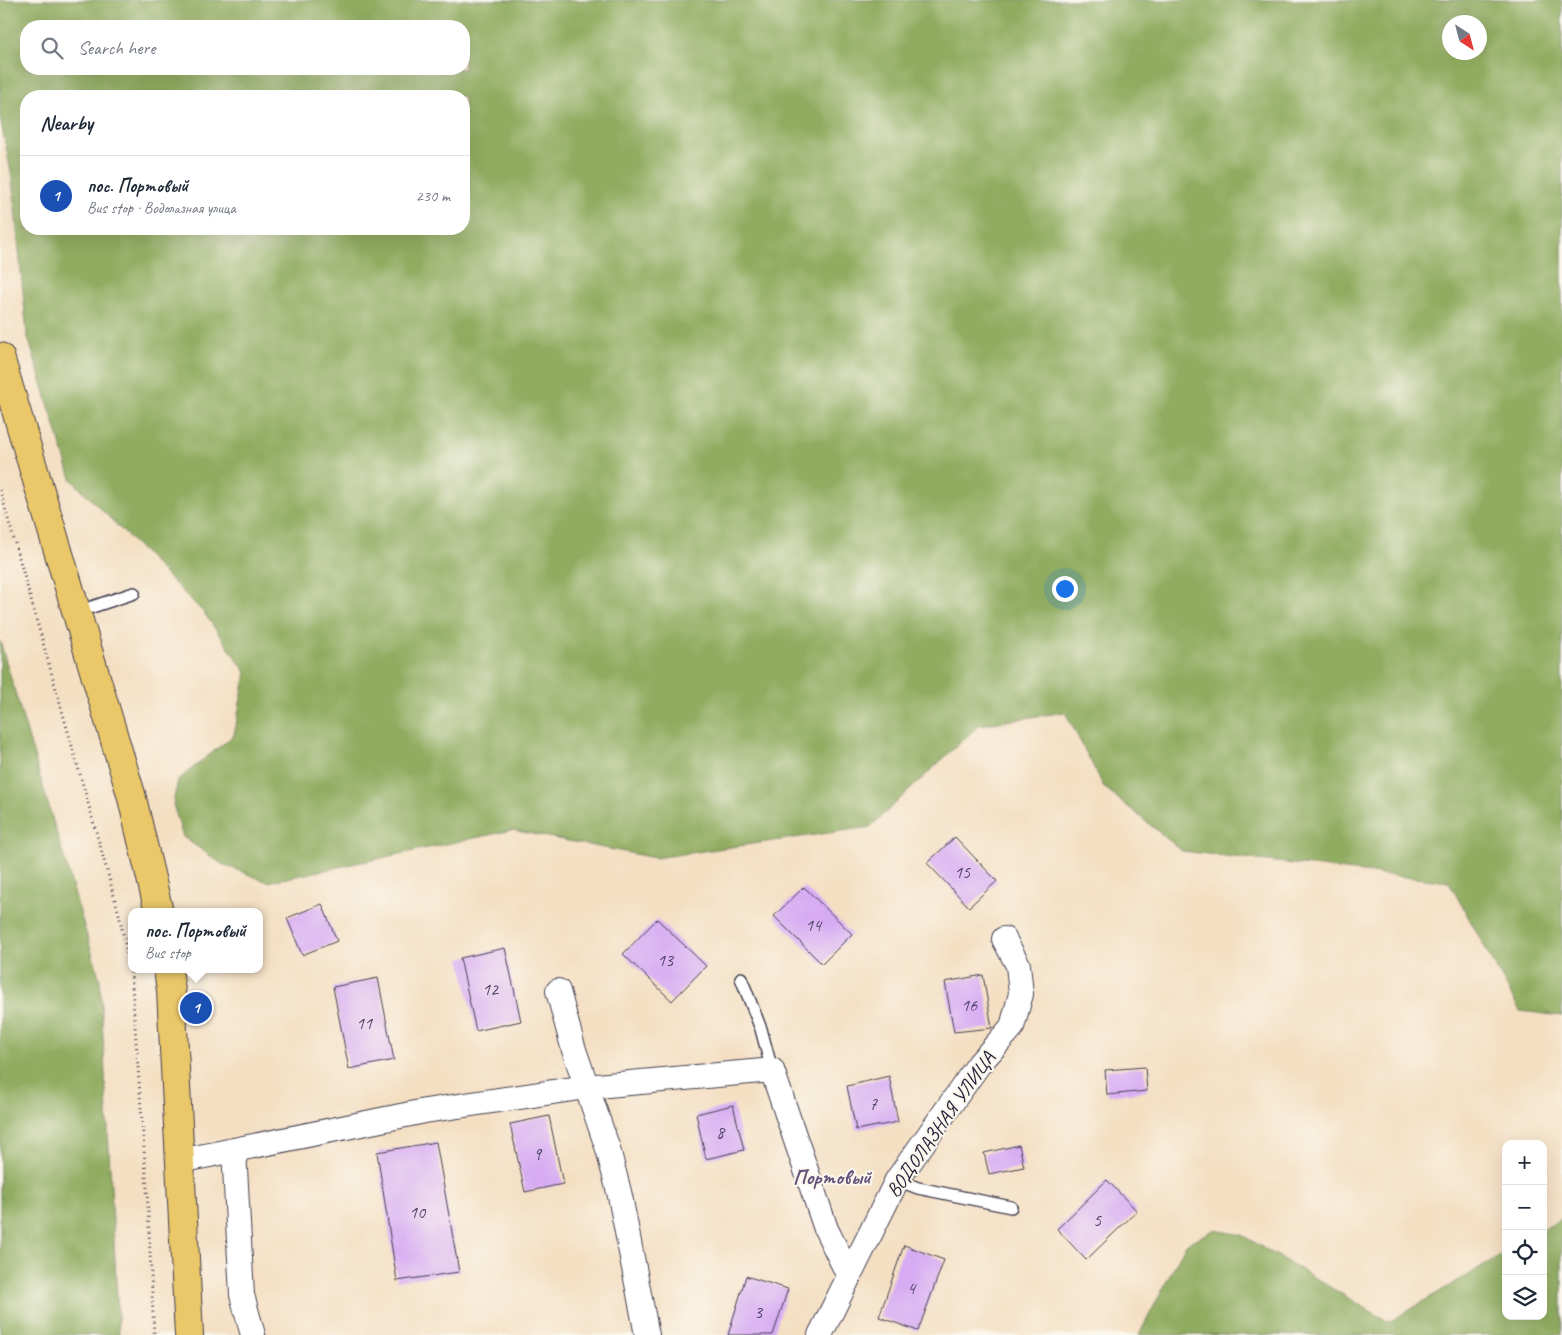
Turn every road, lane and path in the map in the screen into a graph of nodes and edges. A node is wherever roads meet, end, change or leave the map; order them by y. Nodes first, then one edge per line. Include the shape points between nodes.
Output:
1 (0, 357) edge
2 (0, 490) edge
3 (134, 593) dead end
4 (76, 612) junction
5 (158, 908) edge
6 (1004, 939) dead end
7 (128, 958) edge
8 (131, 973) edge
9 (169, 973) edge
10 (741, 978) dead end
11 (558, 991) dead end
12 (772, 1070) junction
13 (586, 1088) junction
14 (234, 1150) junction
15 (180, 1161) junction
16 (897, 1180) junction
17 (1011, 1207) dead end
18 (849, 1276) junction
19 (154, 1335) edge
20 (189, 1335) edge
21 (253, 1335) edge
22 (647, 1335) edge
23 (820, 1335) edge

1 - 4 main road
2 - 7 path via 119,914
3 - 4 lane
4 - 5 main road via 131,794
6 - 16 street, ВОДОЛАЗНАЯ УЛИЦА via 1018,965 1021,994 1012,1026 979,1064
8 - 19 path via 148,1188
9 - 15 main road
10 - 12 lane via 761,1029
11 - 13 street
12 - 13 street
12 - 18 street via 826,1229
13 - 14 street via 425,1111
13 - 22 street via 620,1196
14 - 15 street
14 - 21 street via 242,1295
15 - 20 main road
16 - 17 lane via 918,1188
16 - 18 street, ВОДОЛАЗНАЯ УЛИЦА
18 - 23 street, ВОДОЛАЗНАЯ УЛИЦА

